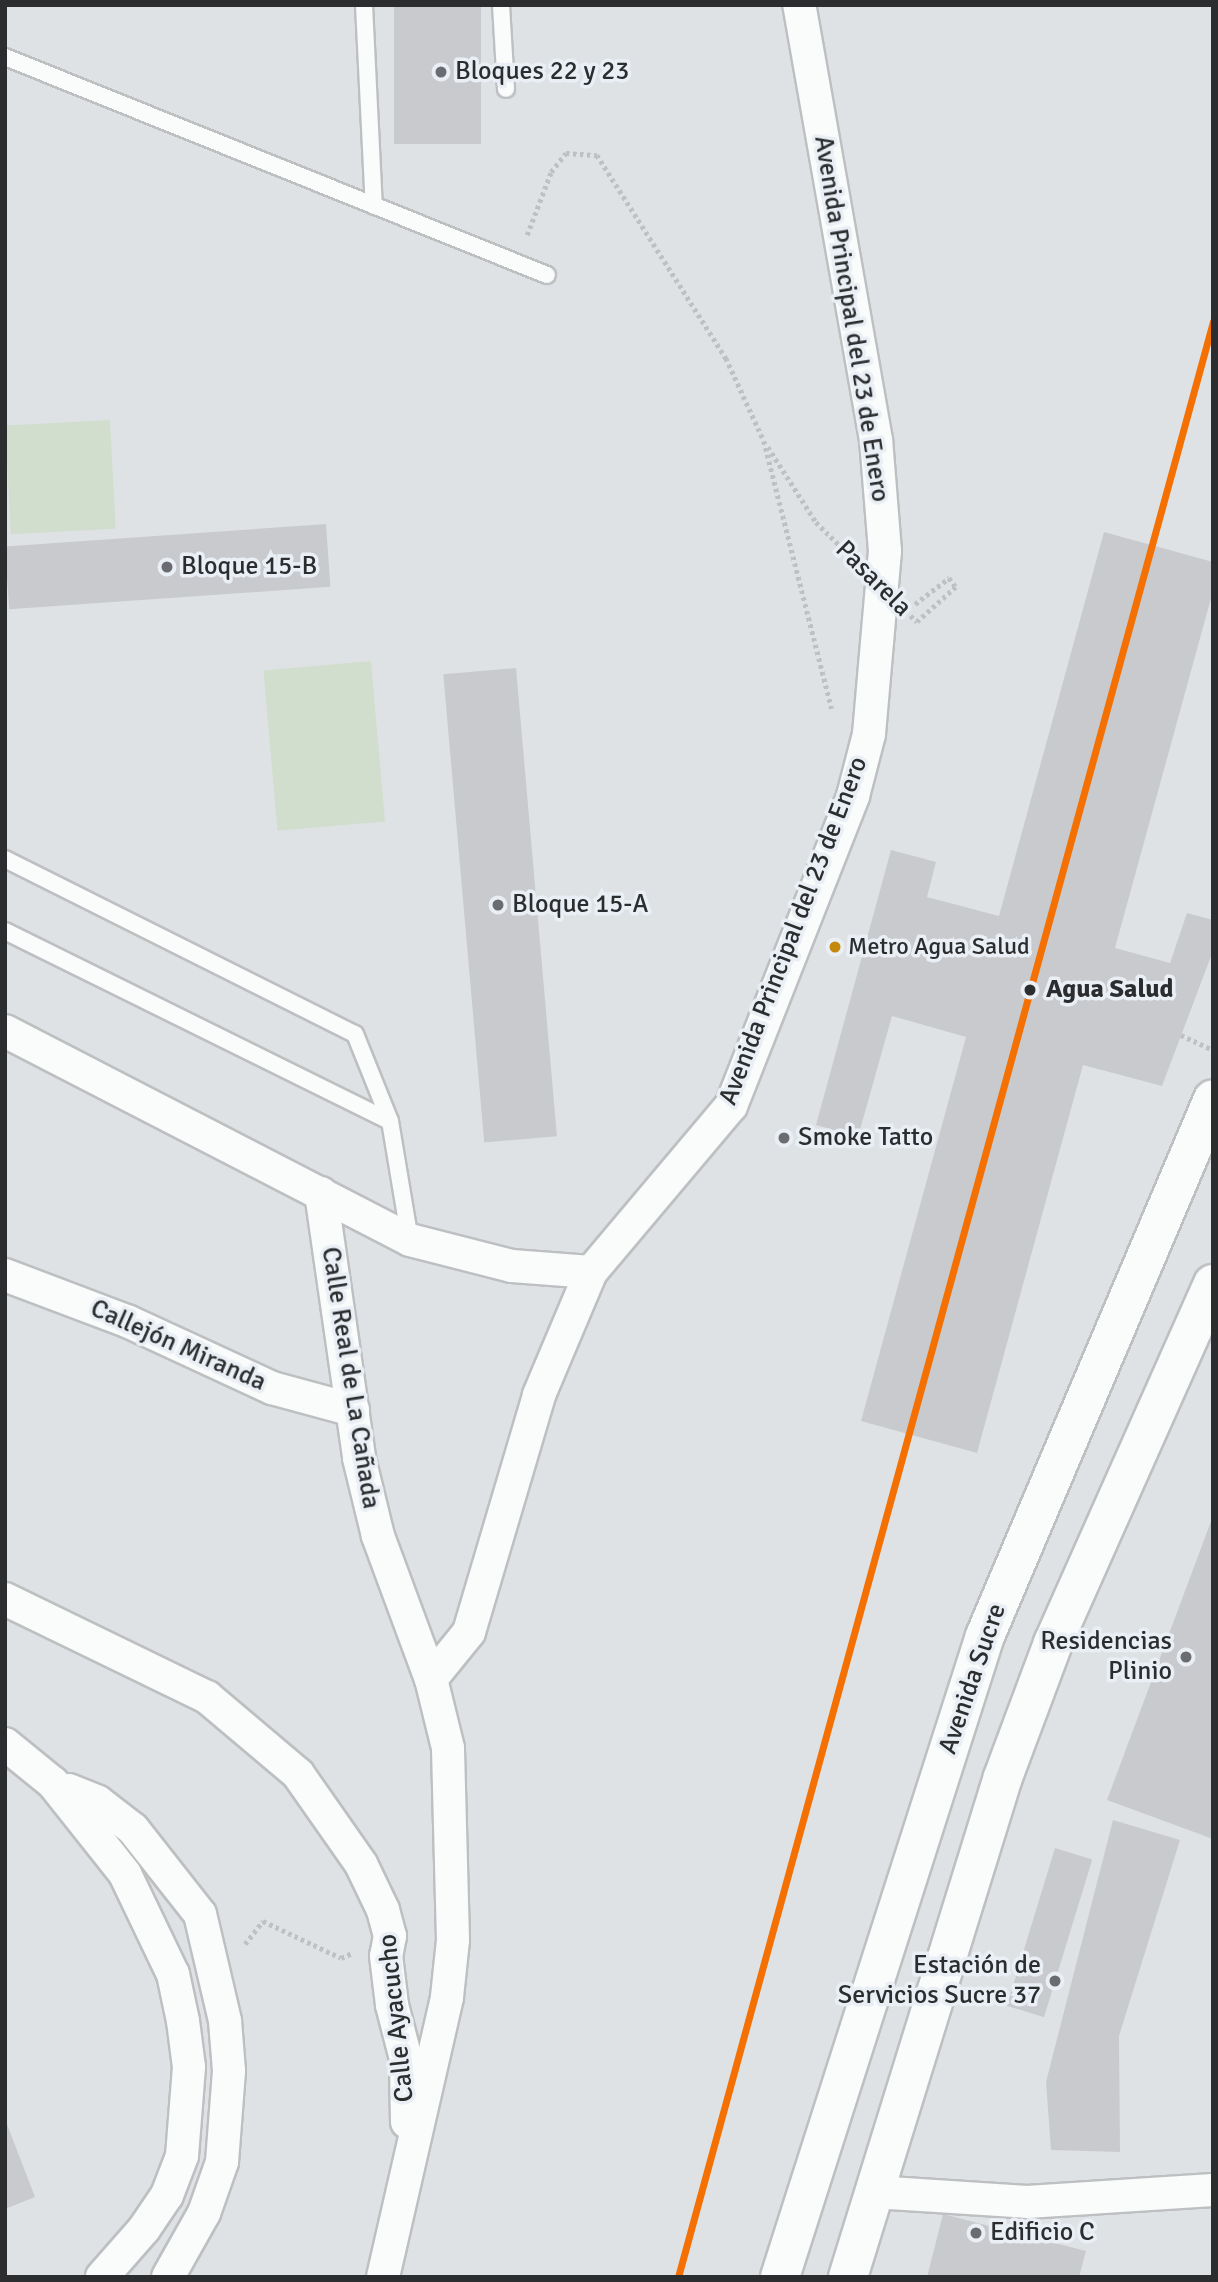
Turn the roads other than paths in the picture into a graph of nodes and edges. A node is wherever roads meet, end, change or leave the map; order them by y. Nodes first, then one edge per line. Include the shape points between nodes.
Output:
1 (363, 5) edge
2 (501, 5) edge
3 (799, 5) edge
4 (5, 57) edge
5 (506, 89) dead end
6 (374, 206) junction
7 (547, 275) dead end
8 (5, 859) edge
9 (5, 931) edge
10 (5, 1031) edge
11 (1213, 1099) edge
12 (390, 1121) junction
13 (321, 1193) junction
14 (410, 1240) junction
15 (591, 1272) junction
16 (5, 1275) edge
17 (1213, 1284) edge
18 (352, 1410) junction
19 (5, 1599) edge
20 (431, 1679) junction
21 (5, 1744) edge
22 (53, 1783) junction
23 (408, 2169) junction
24 (1213, 2190) edge
25 (874, 2192) junction
26 (102, 2277) edge
27 (168, 2277) edge
28 (383, 2277) edge
29 (780, 2277) edge
30 (848, 2277) edge

1 - 6 lane
2 - 5 lane
3 - 15 street, Avenida Principal del 23 de Enero via 876,440 886,551 869,734 853,796 730,1106
4 - 6 lane
6 - 7 lane
8 - 12 lane via 355,1034
9 - 12 lane
10 - 13 street, Calle Real de La Cañada
11 - 29 main road, Avenida Sucre via 985,1636
12 - 14 lane
13 - 14 street, Calle Real de La Cañada
13 - 18 street, Calle Real de La Cañada
14 - 15 street, Calle Real de La Cañada via 512,1266
15 - 20 street, Avenida Principal del 23 de Enero via 539,1395 469,1632
16 - 18 street, Callejón Miranda via 127,1321 271,1388
17 - 25 main road via 1053,1643 1003,1777
18 - 20 street, Calle Real de La Cañada via 378,1536
19 - 23 street, Calle Ayacucho via 207,1697 298,1774 361,1864 390,1936 386,1956 406,2059
20 - 23 street via 450,1776 453,1940 447,1997
21 - 22 street
22 - 26 street via 87,1820 151,1920 173,1974 189,2067 181,2156 167,2195
22 - 27 street via 98,1802 166,1866 200,1914 216,1979 229,2071 222,2162 204,2213
23 - 28 street
24 - 25 street via 1027,2202
25 - 30 main road

